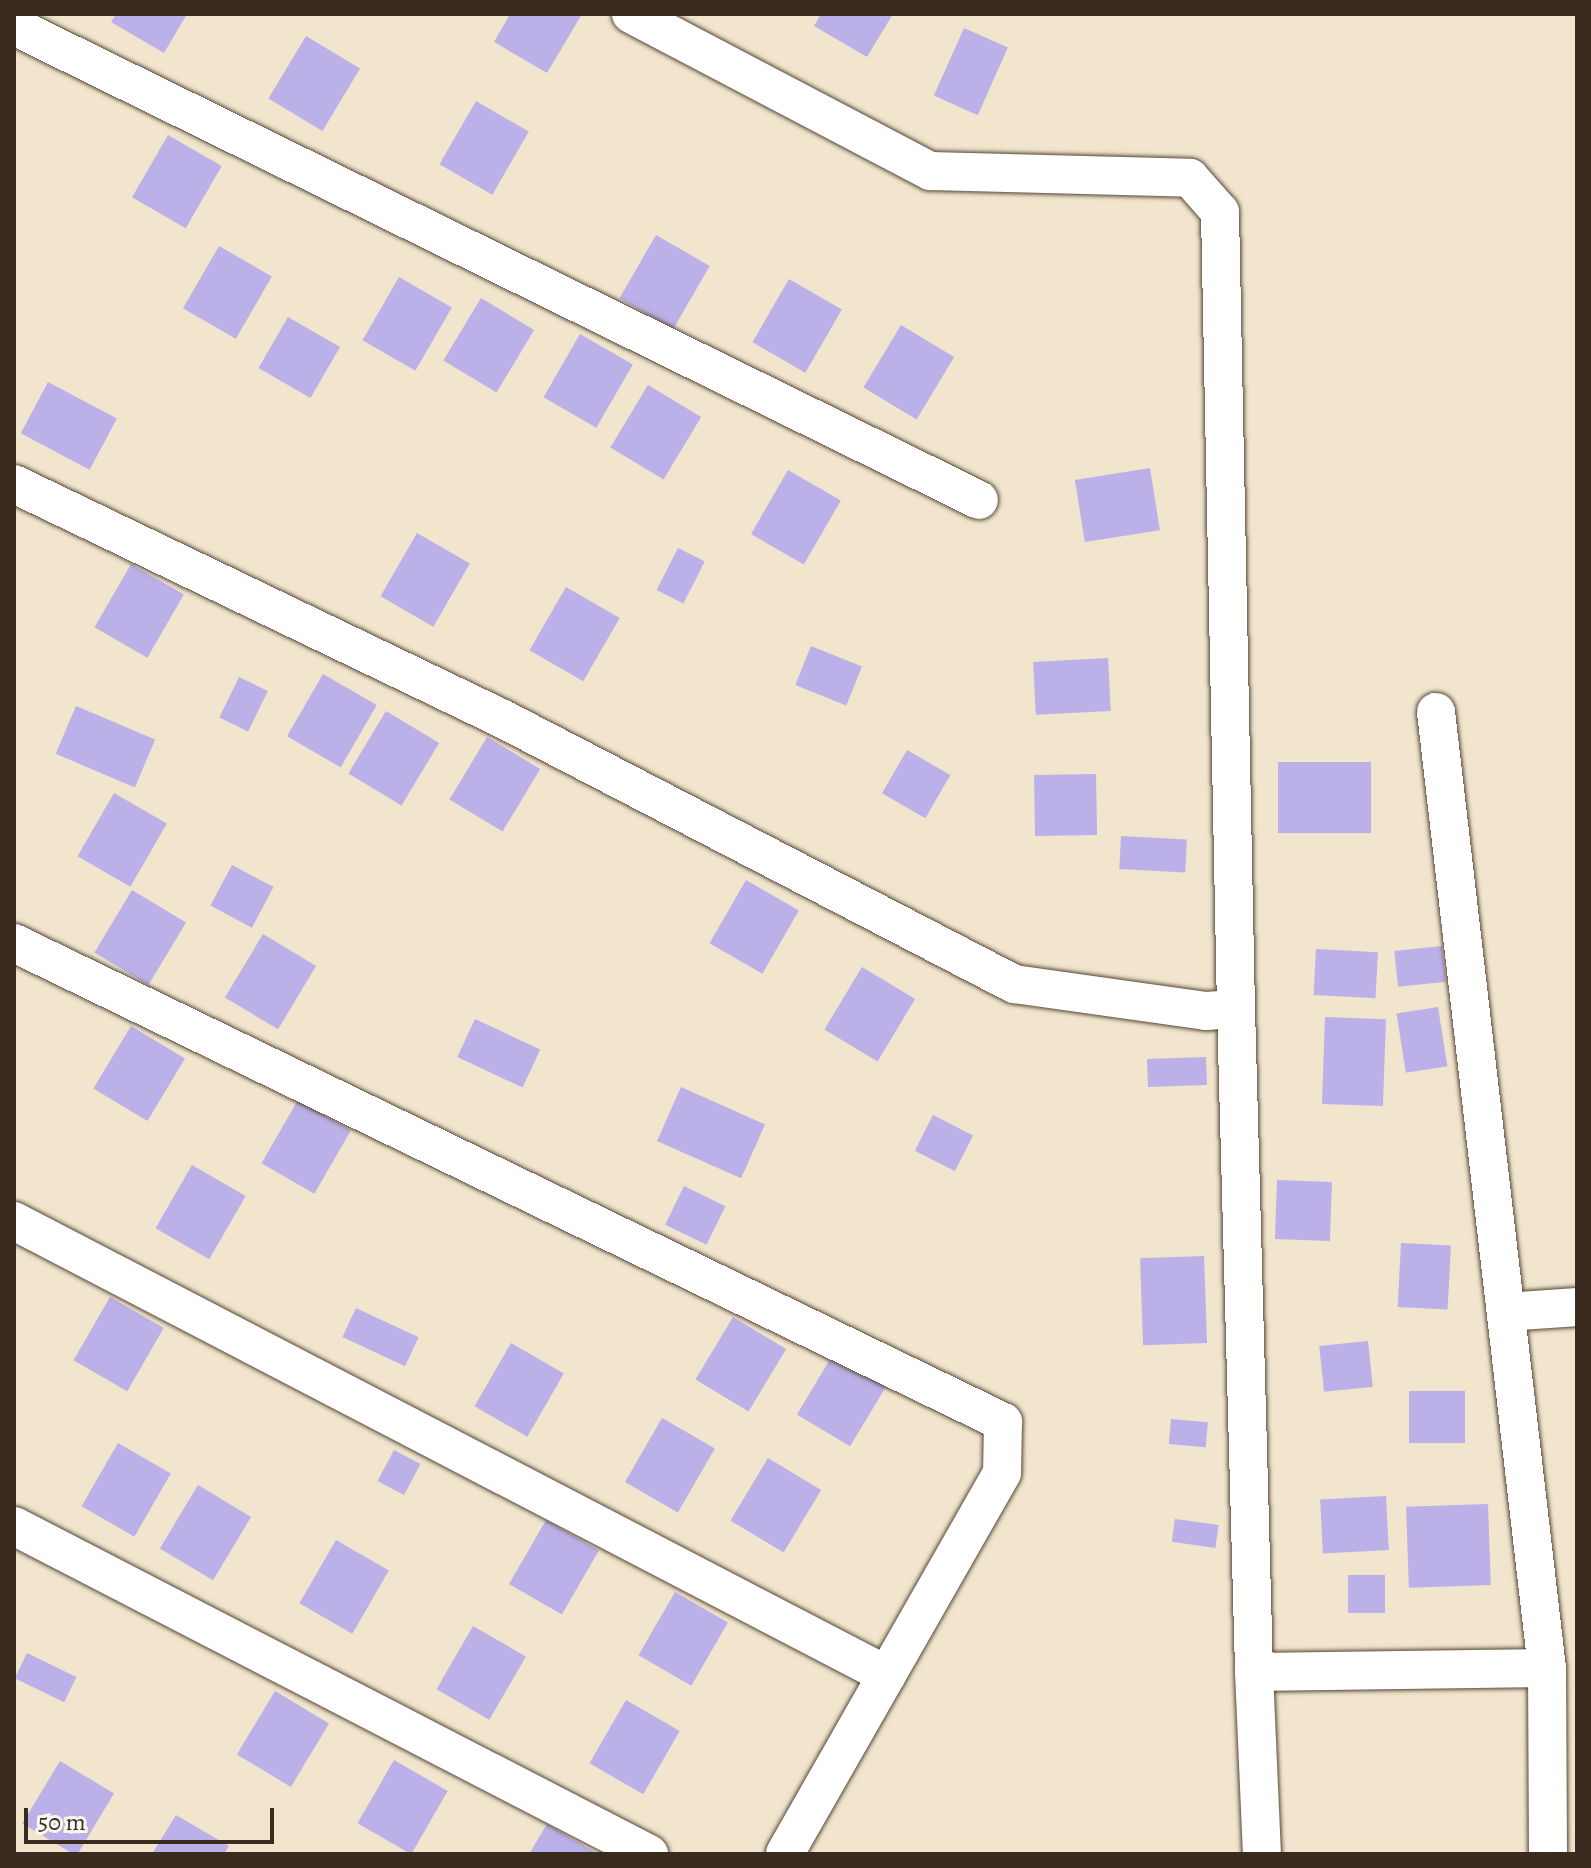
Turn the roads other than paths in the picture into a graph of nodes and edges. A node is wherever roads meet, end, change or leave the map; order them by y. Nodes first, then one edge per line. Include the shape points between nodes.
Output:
1 (631, 14) edge
2 (14, 26) edge
3 (14, 484) edge
4 (979, 500) dead end
5 (1436, 712) dead end
6 (14, 943) edge
7 (1236, 1009) junction
8 (14, 1221) edge
9 (1577, 1307) edge
10 (1506, 1312) junction
11 (14, 1526) edge
12 (1547, 1668) junction
13 (1254, 1672) junction
14 (887, 1675) junction
15 (649, 1854) edge
16 (785, 1854) edge
17 (1262, 1854) edge
18 (1548, 1854) edge

1 - 7 street via 930,171 1190,178 1220,212
2 - 4 street
3 - 7 street via 503,719 1014,984 1206,1011
5 - 10 street
6 - 14 street via 1003,1422 1002,1473
7 - 13 street
8 - 14 street
9 - 10 street
10 - 12 street
11 - 15 street
12 - 13 street
12 - 18 street
13 - 17 street
14 - 16 street

